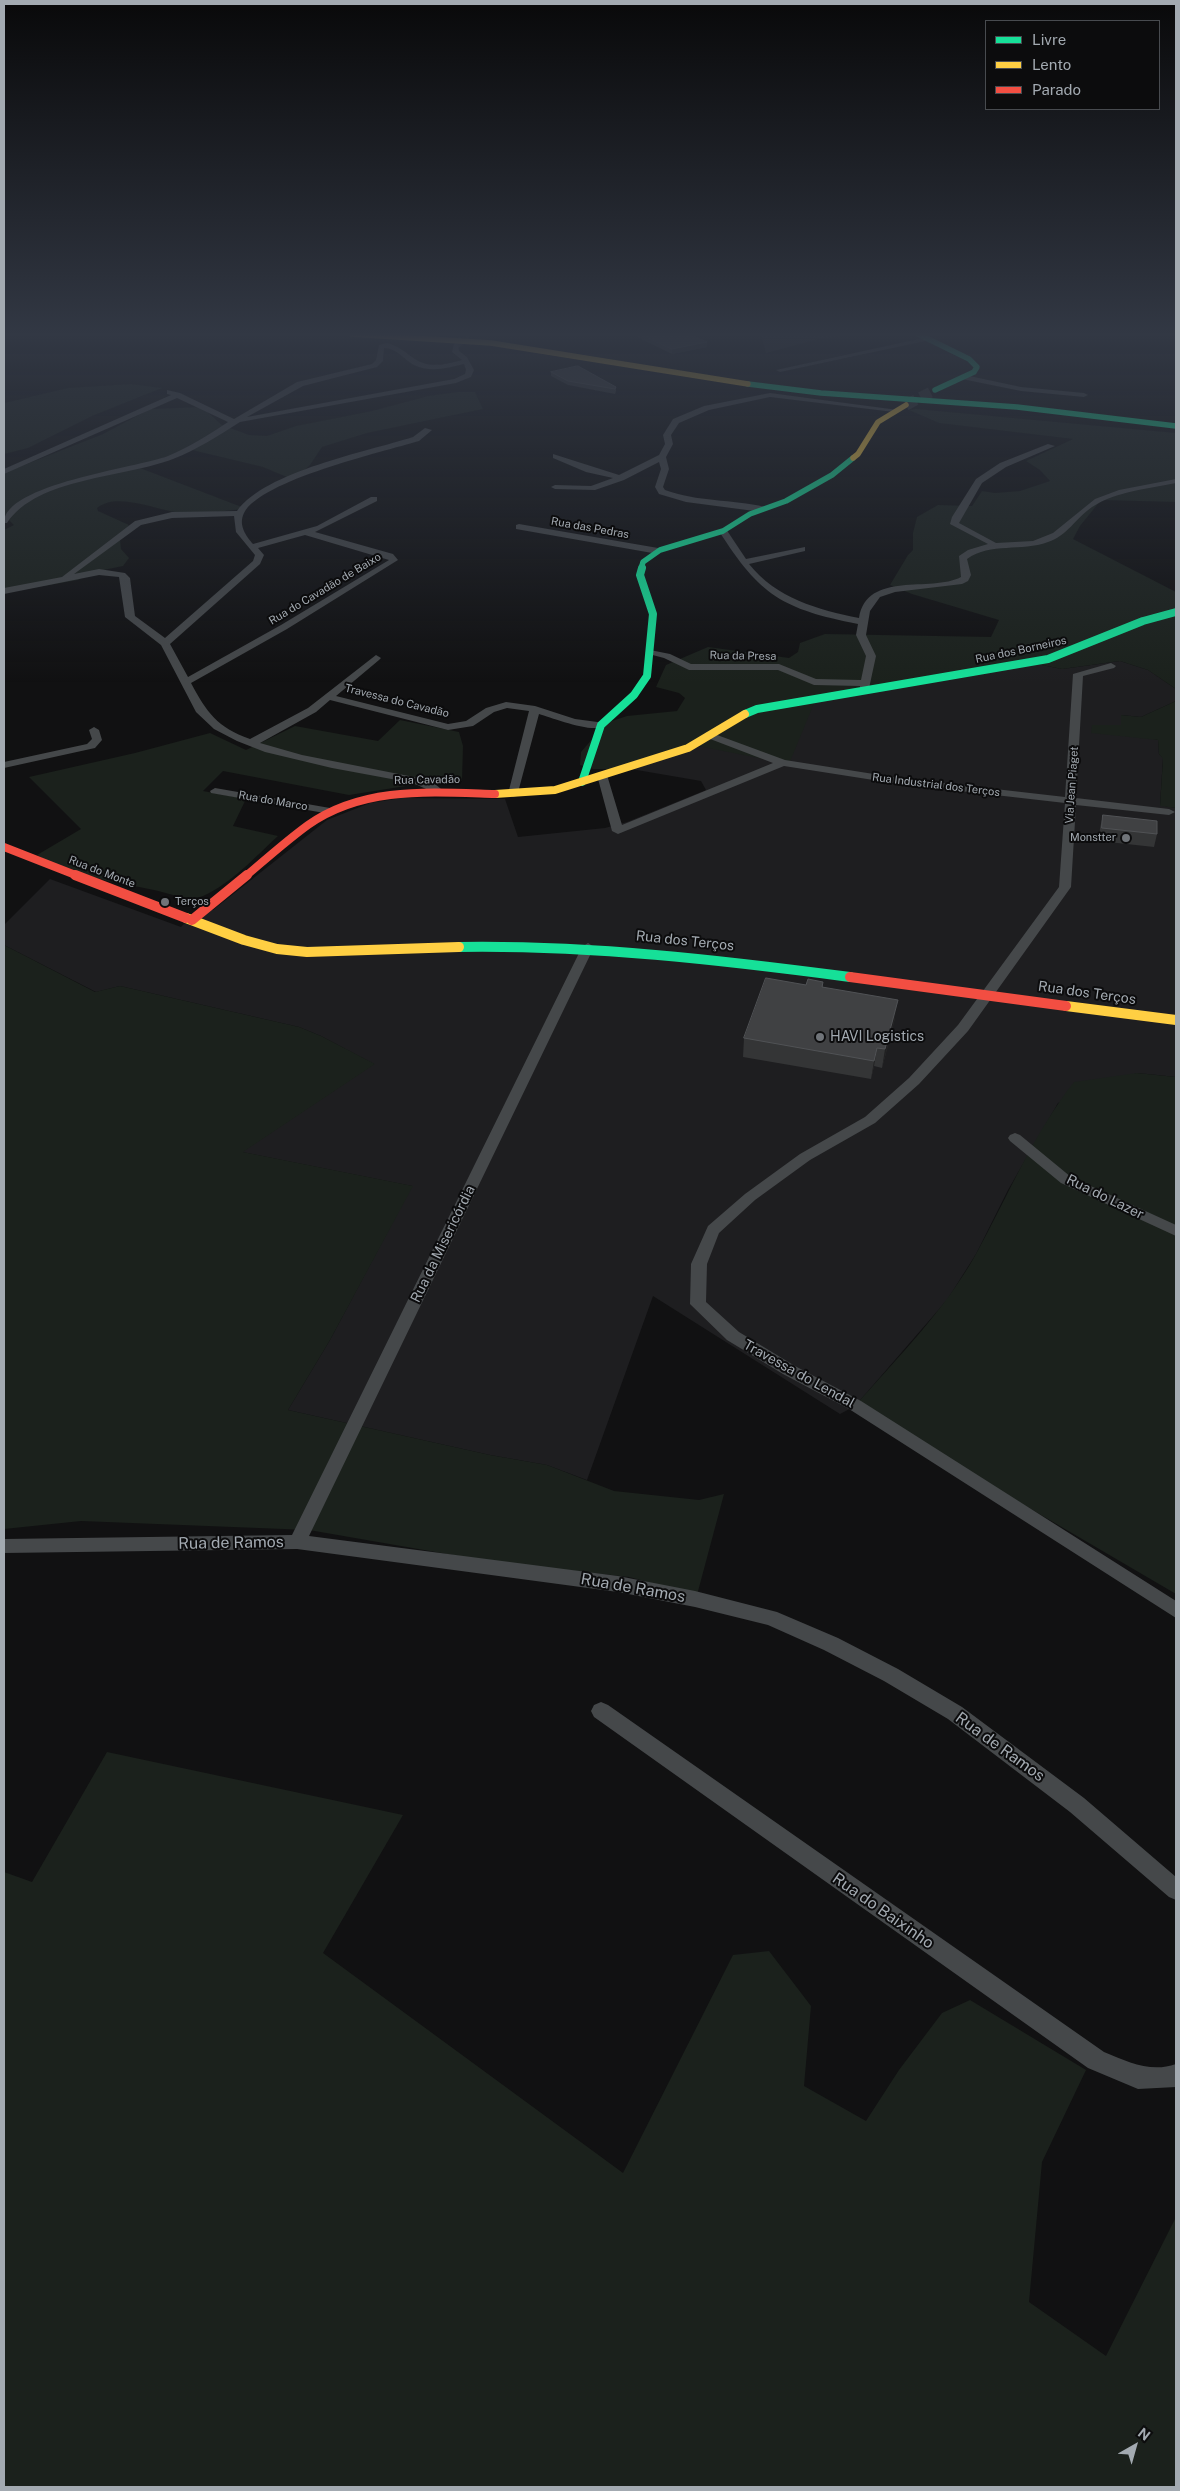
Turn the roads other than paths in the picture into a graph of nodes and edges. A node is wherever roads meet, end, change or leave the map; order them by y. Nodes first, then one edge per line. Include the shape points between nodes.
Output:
1 (53, 450) edge
2 (182, 450) edge
3 (377, 450) edge
4 (666, 450) edge
5 (860, 450) edge
6 (1040, 450) edge
7 (556, 456) dead end
8 (662, 457) junction
9 (4, 472) edge
10 (621, 478) junction
11 (1176, 481) edge
12 (555, 487) dead end
13 (374, 499) dead end
14 (762, 510) junction
15 (239, 513) junction
16 (4, 518) edge
17 (519, 527) dead end
18 (723, 531) junction
19 (306, 532) junction
20 (993, 545) junction
21 (252, 547) junction
22 (802, 549) dead end
23 (658, 551) junction
24 (745, 562) junction
25 (65, 578) junction
26 (4, 591) edge
27 (1176, 612) edge
28 (863, 622) junction
29 (165, 643) junction
30 (650, 653) junction
31 (376, 658) dead end
32 (1111, 666) dead end
33 (186, 682) junction
34 (865, 687) junction
35 (329, 697) junction
36 (535, 709) junction
37 (600, 725) junction
38 (94, 730) dead end
39 (709, 736) junction
40 (251, 743) junction
41 (783, 763) junction
42 (4, 764) edge
43 (602, 775) junction
44 (582, 782) junction
45 (215, 791) dead end
46 (437, 791) junction
47 (513, 794) junction
48 (1072, 800) junction
49 (330, 811) junction
50 (1169, 812) dead end
51 (4, 847) edge
52 (192, 920) junction
53 (588, 947) junction
54 (988, 995) junction
55 (1176, 1020) edge
56 (1015, 1138) dead end
57 (1176, 1231) edge
58 (297, 1542) junction
59 (4, 1546) edge
60 (1176, 1610) edge
61 (601, 1711) dead end
62 (1176, 1890) edge
63 (1176, 2075) edge

1 - 9 street
2 - 16 street via 170,457 46,491 10,509
3 - 15 street via 268,488 252,498
4 - 8 street
5 - 14 main road via 844,468 794,497
6 - 20 street via 1003,465 979,481 956,517 954,524 959,528
7 - 10 street via 589,470
8 - 10 street
8 - 14 street via 665,469 660,487 662,492 690,500 740,504
10 - 12 street via 589,489
11 - 20 street via 1098,500 1064,530 1043,541
13 - 19 street via 330,524
14 - 18 main road
15 - 21 street via 240,535
15 - 25 street via 172,515 138,523
17 - 23 street, Rua das Pedras
18 - 23 main road
18 - 24 street
19 - 21 street
19 - 33 street, Rua do Cavadão de Baixo via 390,556 394,560
20 - 28 street via 970,551 962,558 967,575 965,579 948,584 894,589 877,595 865,611
21 - 29 street via 260,554 253,566
22 - 24 street
23 - 30 main road via 640,568 653,614
24 - 28 street via 764,585 802,608
25 - 26 street
25 - 29 street via 99,572 122,575 130,617
27 - 34 main road, Rua dos Borneiros via 1148,619 1085,648 1048,659
28 - 34 street via 861,635 871,656
29 - 33 street
30 - 34 street, Rua da Presa via 667,656 689,667 778,667 814,682
30 - 37 main road via 647,676 641,686
31 - 35 street
32 - 48 street, Via Jean Piaget via 1078,674
33 - 40 street via 208,722
34 - 39 main road, Rua dos Borneiros via 757,709 735,718
35 - 36 street, Travessa do Cavadão via 448,727 469,724 490,710 506,705
35 - 40 street via 302,716
36 - 37 street, Travessa do Cavadão via 574,722
36 - 47 street
37 - 44 main road
38 - 42 street via 97,740 91,746
39 - 41 street, Rua Industrial dos Terços
39 - 43 main road, Rua Cavadão via 678,751
40 - 46 street via 297,756 415,780
41 - 43 street via 618,831
41 - 48 street, Rua Industrial dos Terços via 864,777
43 - 44 main road, Rua Cavadão
44 - 47 main road, Rua Cavadão via 540,793
45 - 49 street, Rua do Marco
46 - 47 main road, Rua Cavadão
46 - 49 main road, Rua Cavadão via 378,795
48 - 50 street, Rua Industrial dos Terços
48 - 54 street, Via Jean Piaget via 1065,887
49 - 52 main road, Rua Cavadão
51 - 52 main road, Rua do Monte
52 - 53 main road, Rua dos Terços via 244,940 277,949 307,952 481,946
53 - 54 main road, Rua dos Terços via 670,954
53 - 58 street, Rua da Misericórdia
54 - 55 main road, Rua dos Terços
54 - 60 street, Travessa do Lendal via 914,1082 870,1120 805,1157 750,1197 713,1230 699,1264 698,1304 733,1336 855,1405
56 - 57 street, Rua do Lazer via 1066,1180
58 - 59 street, Rua de Ramos
58 - 62 street, Rua de Ramos via 618,1584 771,1618 892,1675 955,1713 1070,1799
61 - 63 street, Rua do Baixinho via 1096,2060 1138,2078 1172,2078

